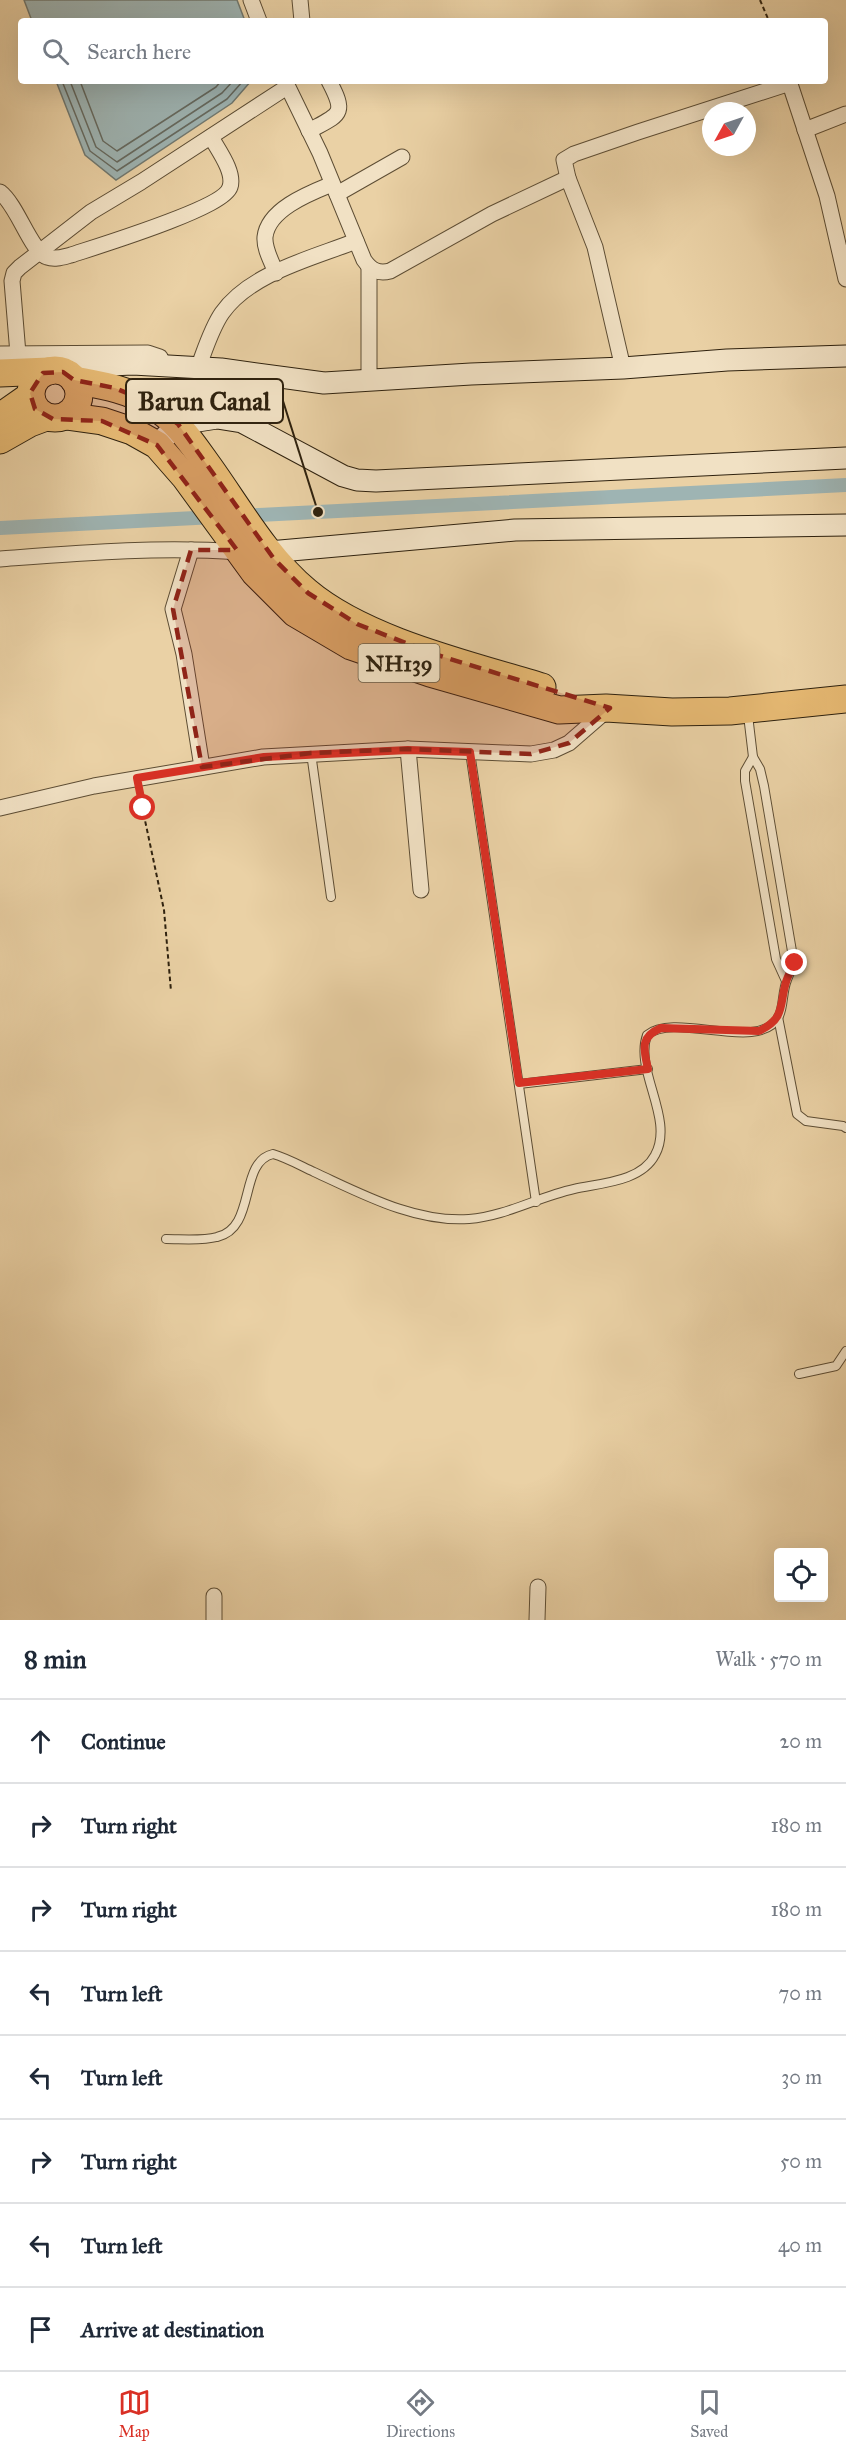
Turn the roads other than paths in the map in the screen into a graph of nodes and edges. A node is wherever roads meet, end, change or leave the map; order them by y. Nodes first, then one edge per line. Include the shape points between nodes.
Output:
1 (251, 0) edge
2 (300, 0) edge
3 (258, 18) edge
4 (302, 18) edge
5 (286, 84) edge
6 (330, 84) edge
7 (784, 84) edge
8 (791, 84) edge
9 (846, 114) edge
10 (805, 130) junction
11 (309, 131) junction
12 (211, 137) junction
13 (402, 156) dead end
14 (568, 178) junction
15 (334, 189) junction
16 (0, 192) edge
17 (356, 241) junction
18 (39, 252) junction
19 (369, 267) junction
20 (7, 273) edge
21 (276, 273) junction
22 (846, 276) edge
23 (0, 354) edge
24 (18, 354) junction
25 (846, 356) edge
26 (165, 367) junction
27 (198, 368) junction
28 (623, 368) junction
29 (0, 373) edge
30 (64, 375) junction
31 (369, 380) junction
32 (0, 393) edge
33 (43, 406) junction
34 (0, 417) edge
35 (178, 424) junction
36 (0, 440) edge
37 (157, 446) junction
38 (846, 458) edge
39 (846, 525) edge
40 (249, 545) junction
41 (191, 550) junction
42 (2, 561) edge
43 (846, 699) edge
44 (608, 708) junction
45 (747, 709) junction
46 (408, 750) junction
47 (470, 752) junction
48 (311, 753) junction
49 (753, 757) junction
50 (202, 767) junction
51 (2, 803) edge
52 (421, 890) dead end
53 (331, 897) dead end
54 (786, 981) junction
55 (778, 1017) junction
56 (648, 1069) junction
57 (519, 1083) junction
58 (846, 1128) edge
59 (536, 1202) junction
60 (166, 1239) dead end
61 (846, 1351) edge
62 (799, 1374) dead end
63 (538, 1587) dead end
64 (214, 1596) dead end
65 (214, 1620) edge
66 (537, 1620) edge

1 - 3 street
2 - 4 street
5 - 11 street
5 - 12 street
6 - 11 street via 340,110
7 - 14 street via 574,154 564,160
8 - 10 street
9 - 10 street
10 - 22 street via 832,213
11 - 15 street
12 - 18 street via 91,212
12 - 18 street via 231,185 215,201 179,218 71,255 56,258
13 - 15 street
14 - 19 street via 492,213 390,271 382,273
14 - 28 street via 595,248
15 - 17 street
15 - 21 street via 291,204 271,223 264,238
16 - 18 street via 9,199
17 - 19 street
17 - 21 street
18 - 20 street
19 - 31 street
20 - 24 street
21 - 27 street via 252,285 229,304 220,315
23 - 24 street
24 - 26 street via 148,353 160,357
25 - 28 main road
26 - 27 main road
26 - 30 main road via 101,364
27 - 31 main road via 324,383
28 - 31 main road
29 - 30 highway, NH139
30 - 33 highway via 37,378
30 - 33 highway via 77,386 76,406
30 - 35 highway, NH139 via 115,388 150,403
32 - 33 highway, NH139
33 - 34 highway
33 - 36 highway via 30,423
33 - 37 highway, NH139 via 132,431
35 - 37 main road
35 - 38 main road via 217,418 242,422 330,470 357,480
35 - 40 highway, NH139 via 231,497
37 - 40 highway, NH139 via 203,501
39 - 40 main road via 515,530
40 - 41 street
40 - 44 highway, NH139 via 308,592 357,624 434,654
41 - 42 street
41 - 50 street via 173,609
43 - 45 highway, NH139
44 - 45 highway, NH139 via 672,712
44 - 47 street via 569,743 554,750 531,754
45 - 49 lane
46 - 47 street
46 - 48 street
46 - 52 street
47 - 57 lane
48 - 50 street
48 - 53 lane
49 - 54 lane via 745,771 745,781 776,959
49 - 54 lane via 764,786 795,963
50 - 51 street
54 - 55 lane
55 - 56 lane via 759,1031 661,1028 647,1035
55 - 58 lane via 797,1114 806,1121
56 - 57 lane
56 - 59 lane via 660,1130 655,1156 646,1167 634,1174
57 - 59 lane
59 - 60 lane via 470,1219 429,1217 273,1154 265,1155 255,1169 240,1218 228,1233 217,1238
61 - 62 lane via 836,1366
63 - 66 street
64 - 65 street

